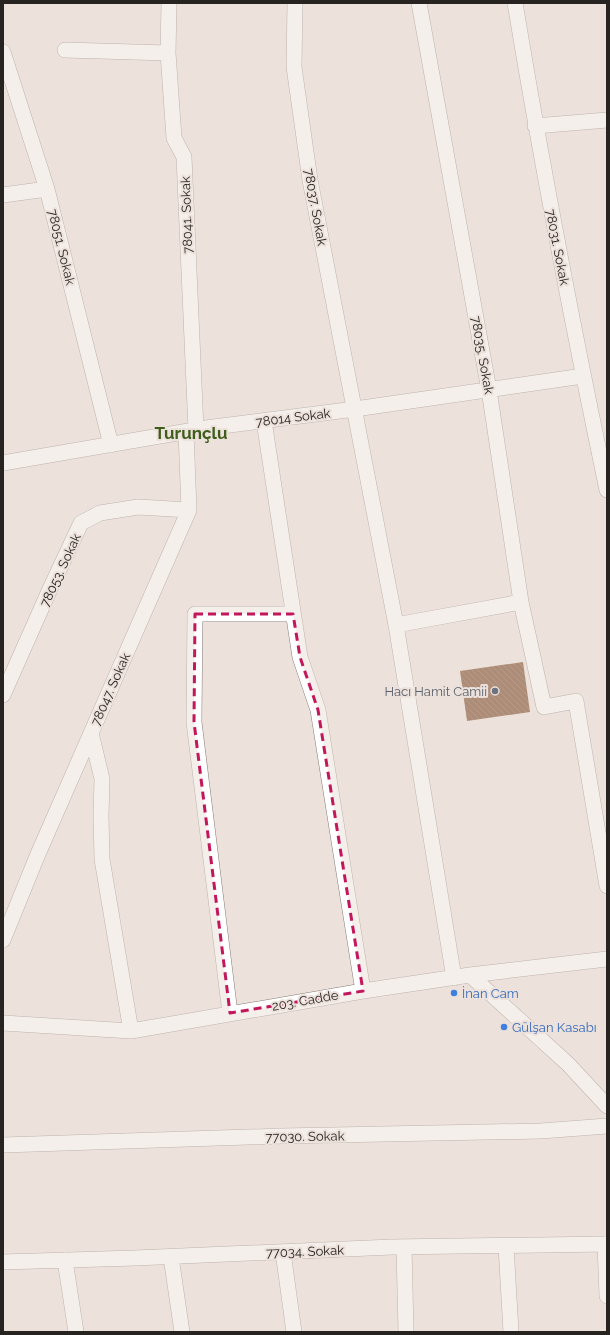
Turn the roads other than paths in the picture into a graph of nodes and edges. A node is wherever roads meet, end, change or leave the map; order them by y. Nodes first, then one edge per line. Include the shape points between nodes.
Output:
1 (169, 3) edge
2 (295, 3) edge
3 (419, 3) edge
4 (515, 3) edge
5 (65, 50) dead end
6 (3, 52) edge
7 (168, 53) junction
8 (607, 120) edge
9 (535, 126) junction
10 (47, 189) junction
11 (3, 195) edge
12 (583, 376) junction
13 (490, 390) junction
14 (354, 409) junction
15 (264, 421) junction
16 (191, 431) junction
17 (111, 445) junction
18 (3, 463) edge
19 (607, 490) edge
20 (189, 510) junction
21 (522, 602) junction
22 (293, 614) junction
23 (396, 625) junction
24 (3, 695) edge
25 (91, 733) junction
26 (607, 886) edge
27 (3, 940) edge
28 (607, 959) edge
29 (470, 975) junction
30 (454, 978) junction
31 (363, 991) junction
32 (230, 1013) junction
33 (3, 1023) edge
34 (131, 1031) junction
35 (607, 1106) edge
36 (607, 1126) edge
37 (3, 1144) edge
38 (606, 1244) edge
39 (506, 1246) junction
40 (404, 1247) junction
41 (283, 1252) junction
42 (171, 1257) junction
43 (65, 1260) junction
44 (3, 1262) edge
45 (607, 1296) edge
46 (76, 1332) edge
47 (182, 1332) edge
48 (294, 1332) edge
49 (406, 1332) edge
50 (510, 1332) edge

1 - 7 street, 78041. Sokak
2 - 14 street, 78037. Sokak via 294,67 310,180
3 - 13 street, 78035. Sokak
4 - 9 street, 78031. Sokak
5 - 7 street
6 - 10 street, 78051. Sokak
7 - 16 street, 78041. Sokak via 174,138 184,157
8 - 9 street
9 - 12 street, 78031. Sokak
10 - 11 street
10 - 17 street, 78051. Sokak
12 - 13 street, 78014 Sokak
12 - 19 street, 78031. Sokak
13 - 14 street, 78014 Sokak
13 - 21 street, 78035. Sokak
14 - 15 street, 78014 Sokak
14 - 23 street, 78037. Sokak
15 - 16 street, 78014 Sokak
15 - 22 street
16 - 17 street, 78014 Sokak
16 - 20 street, 78047. Sokak
17 - 18 street, 78014 Sokak
20 - 24 street, 78053. Sokak via 138,508 100,513 81,524
20 - 25 street, 78047. Sokak
21 - 23 street
21 - 26 street, 78035. Sokak via 544,707 576,701
22 - 31 street via 300,657 318,710
22 - 32 street via 195,614 194,722
23 - 30 street, 78037. Sokak
25 - 27 street, 78047. Sokak
25 - 34 street via 102,779 102,859
28 - 29 street, 203. Cadde
29 - 30 street, 203. Cadde
29 - 35 street via 568,1064
30 - 31 street, 203. Cadde
31 - 32 street, 203. Cadde
32 - 34 street, 203. Cadde
33 - 34 street, 203. Cadde
36 - 37 street, 77030. Sokak via 541,1131
38 - 39 street, 77034. Sokak
38 - 45 street
39 - 40 street, 77034. Sokak
39 - 50 street
40 - 41 street, 77034. Sokak
40 - 49 street
41 - 42 street, 77034. Sokak
41 - 48 street
42 - 43 street, 77034. Sokak
42 - 47 street
43 - 44 street, 77034. Sokak
43 - 46 street

